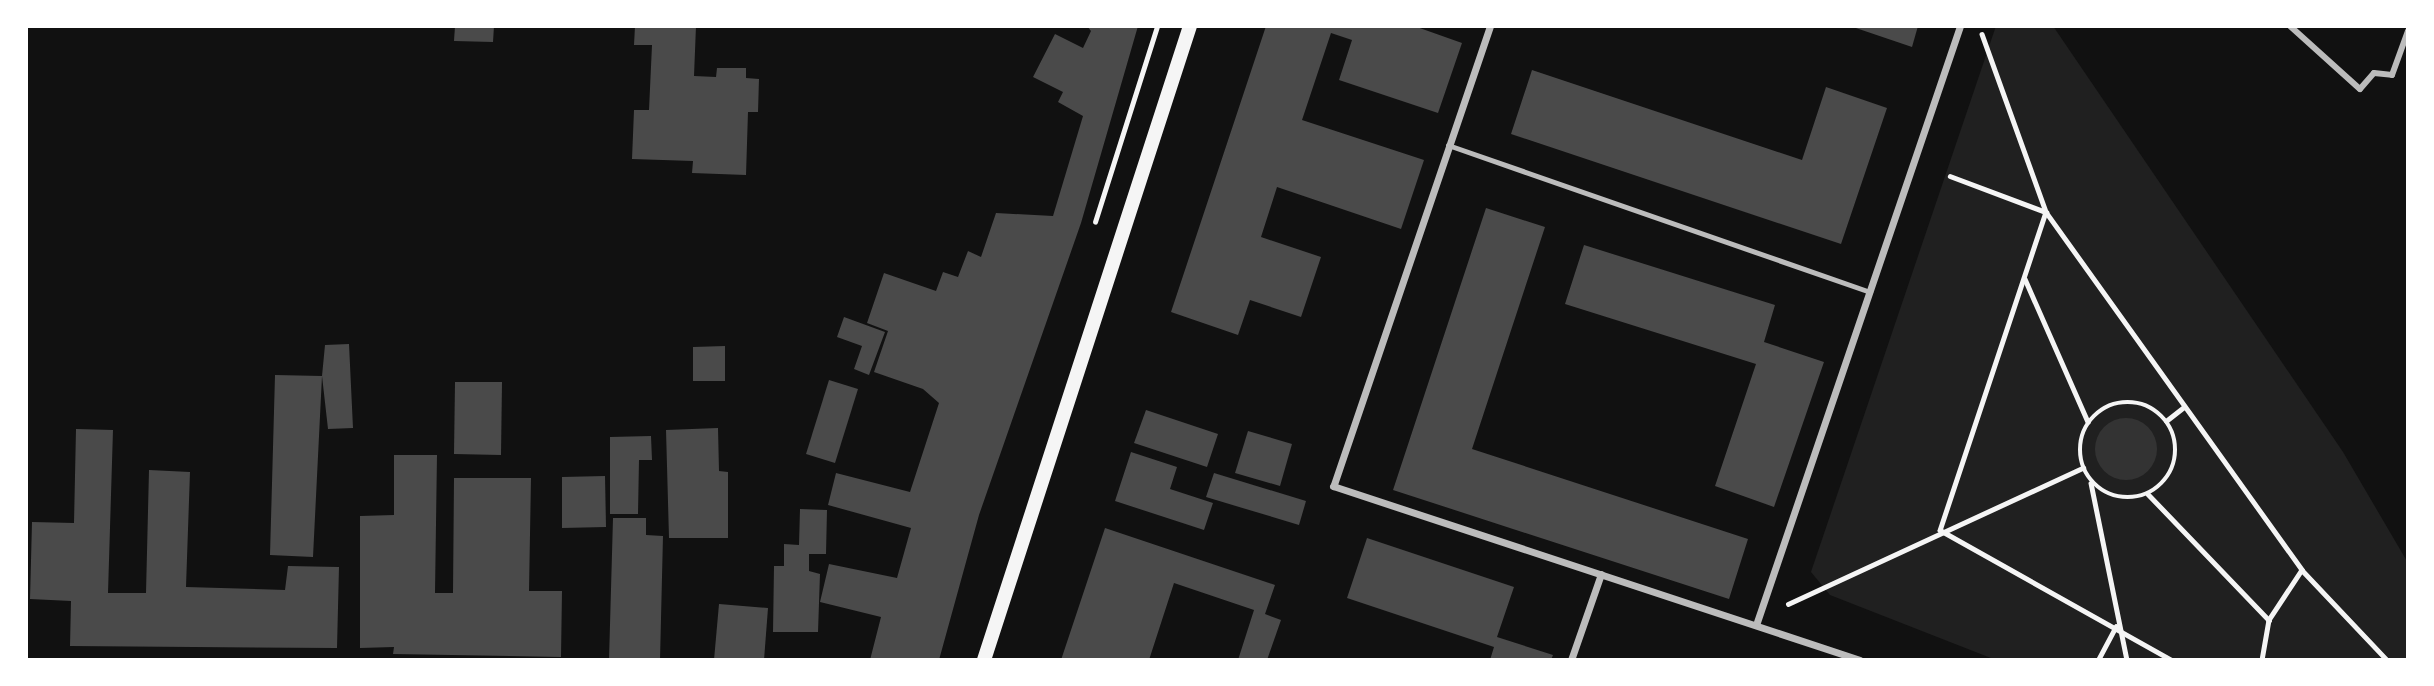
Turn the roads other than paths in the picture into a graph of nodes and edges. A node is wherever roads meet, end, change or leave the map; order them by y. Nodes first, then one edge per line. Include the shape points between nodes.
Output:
1 (1190, 26) edge
2 (1490, 26) edge
3 (1960, 26) edge
4 (2290, 26) edge
5 (2408, 31) edge
6 (1448, 145) junction
7 (1870, 292) junction
8 (1601, 574) junction
9 (1757, 622) junction
10 (984, 660) edge
11 (1571, 660) edge
12 (1860, 660) edge

1 - 10 main road
2 - 6 street
3 - 7 street
4 - 5 street via 2360,89 2374,73 2392,75
6 - 7 lane
6 - 8 street via 1333,486
7 - 9 street
8 - 9 street
8 - 11 street
9 - 12 street

